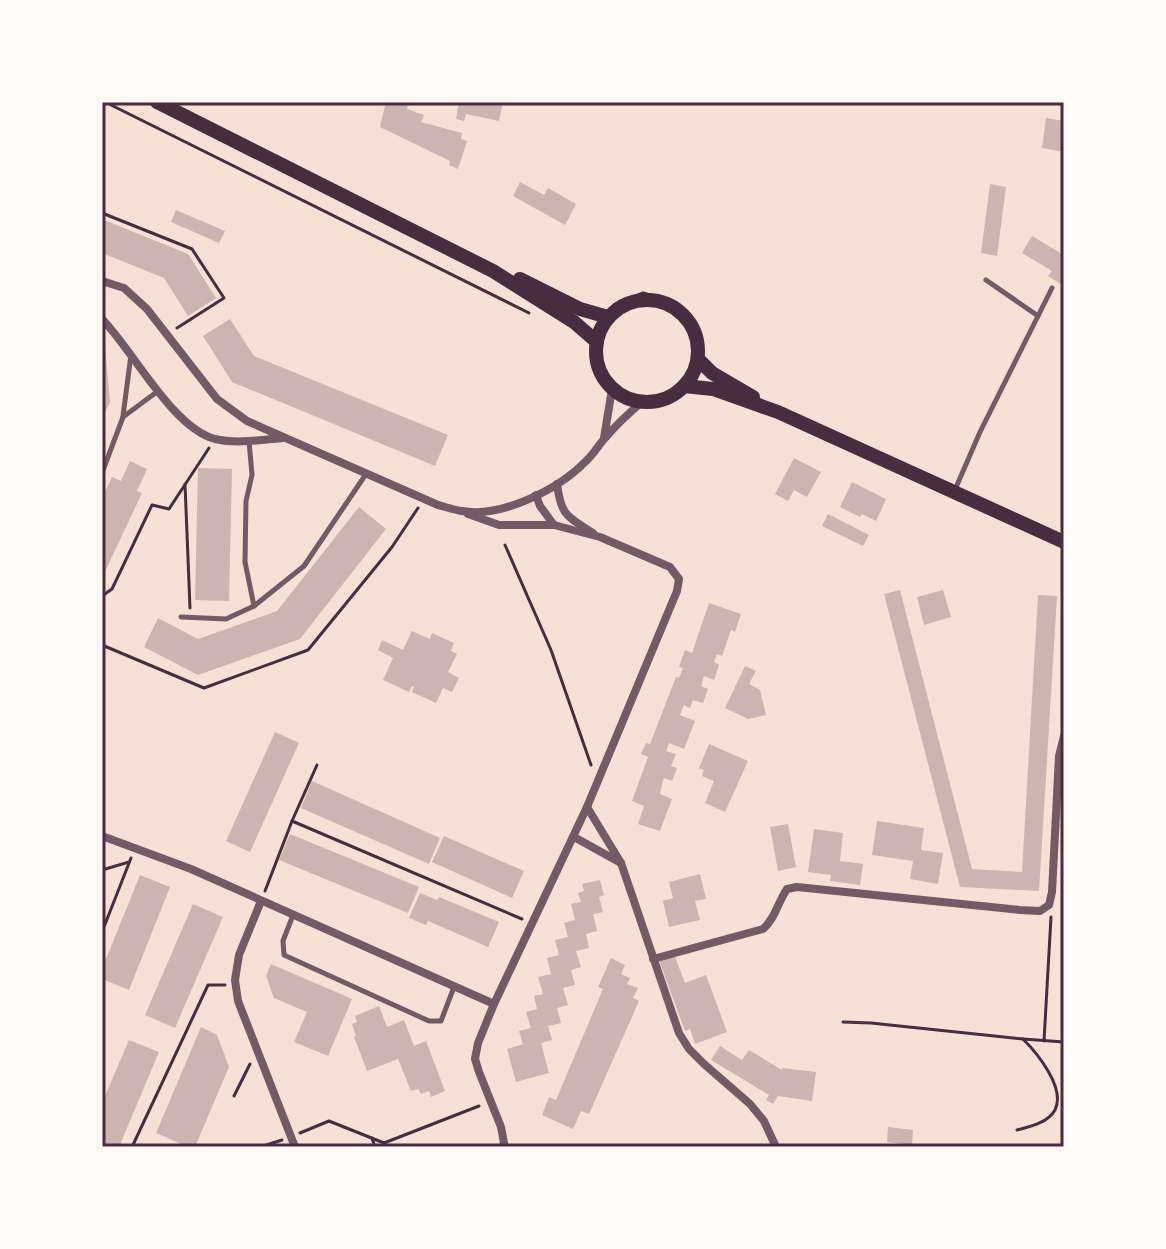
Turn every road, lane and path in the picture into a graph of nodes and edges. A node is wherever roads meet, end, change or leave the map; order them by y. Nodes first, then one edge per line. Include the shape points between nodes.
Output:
1 (105, 102) edge
2 (157, 102) edge
3 (102, 213) edge
4 (493, 271) junction
5 (986, 280) dead end
6 (102, 281) edge
7 (1052, 288) dead end
8 (609, 312) junction
9 (529, 313) dead end
10 (1038, 316) junction
11 (102, 319) edge
12 (167, 335) junction
13 (597, 342) junction
14 (700, 352) junction
15 (131, 353) junction
16 (684, 386) junction
17 (612, 389) junction
18 (158, 391) junction
19 (642, 402) junction
20 (778, 412) junction
21 (123, 417) junction
22 (287, 437) junction
23 (604, 438) junction
24 (215, 439) junction
25 (249, 441) junction
26 (102, 473) edge
27 (367, 474) junction
28 (185, 484) junction
29 (557, 484) junction
30 (954, 493) junction
31 (536, 495) junction
32 (418, 508) dead end
33 (463, 512) junction
34 (554, 525) junction
35 (600, 537) junction
36 (1064, 542) edge
37 (505, 545) dead end
38 (102, 596) edge
39 (254, 606) junction
40 (181, 617) dead end
41 (191, 617) junction
42 (102, 645) edge
43 (1064, 736) edge
44 (317, 765) dead end
45 (596, 782) junction
46 (587, 807) junction
47 (292, 821) junction
48 (102, 836) edge
49 (574, 837) junction
50 (135, 848) junction
51 (130, 862) junction
52 (621, 863) junction
53 (102, 870) edge
54 (261, 901) junction
55 (1049, 905) junction
56 (293, 915) junction
57 (532, 923) junction
58 (102, 932) edge
59 (653, 959) junction
60 (235, 984) junction
61 (455, 986) junction
62 (494, 1004) junction
63 (843, 1022) dead end
64 (1023, 1039) junction
65 (1044, 1041) junction
66 (1064, 1042) edge
67 (261, 1059) junction
68 (234, 1096) dead end
69 (490, 1101) junction
70 (1017, 1130) dead end
71 (291, 1137) junction
72 (372, 1138) junction
73 (132, 1147) edge
74 (260, 1147) edge
75 (295, 1147) edge
76 (375, 1147) edge
77 (502, 1147) edge
78 (776, 1147) edge

1 - 9 path
2 - 4 main road
3 - 12 path via 192,249 224,298
4 - 8 main road via 580,309
4 - 13 main road
5 - 10 lane
6 - 12 street via 124,288
7 - 10 lane
8 - 13 main road
8 - 14 main road via 636,301 661,301 690,323
8 - 14 path via 643,293 669,300 697,327
10 - 30 lane
11 - 15 street
12 - 22 street via 217,399 247,421
13 - 17 main road via 600,372
14 - 16 main road
14 - 20 main road via 712,373
15 - 18 street
15 - 21 lane
16 - 19 main road via 665,399
16 - 20 main road via 713,389
17 - 19 main road
17 - 23 street
18 - 21 lane
18 - 24 street via 193,428
19 - 23 street
20 - 30 main road
21 - 26 lane
22 - 25 street
22 - 27 street
23 - 29 street
24 - 25 street
24 - 28 path
25 - 39 lane via 252,475 245,562
27 - 33 street
27 - 39 lane via 304,566
28 - 38 path via 169,509 152,505 112,589
28 - 41 path
29 - 31 street
29 - 35 street via 566,515
30 - 36 main road
31 - 33 street via 509,506
31 - 34 street
32 - 42 path via 308,650 204,688
33 - 34 street via 499,525
34 - 35 street
35 - 45 street via 670,567 679,579
37 - 45 path via 551,650
39 - 41 lane via 226,619
40 - 41 lane
43 - 55 street
44 - 47 path
45 - 46 street
46 - 49 street
46 - 52 street
47 - 54 path
47 - 57 path
48 - 50 street
49 - 52 street
49 - 57 street
50 - 51 path
50 - 54 street
51 - 53 path
51 - 58 path
52 - 59 street
54 - 56 street
54 - 60 street via 239,955
55 - 59 street via 1040,911 1020,910 797,887 787,889 763,929
55 - 65 path
56 - 61 street
56 - 61 lane via 283,941 284,955 429,1021 441,1021
57 - 62 street
59 - 78 street via 689,1049 750,1104
60 - 67 street
60 - 73 path via 208,985
61 - 62 street
62 - 69 street via 475,1059
63 - 64 path
64 - 65 path
64 - 70 path via 1049,1072 1057,1100 1048,1118
65 - 66 path
67 - 68 path via 248,1065
67 - 71 street
69 - 72 path via 384,1143
69 - 77 street via 501,1127
71 - 72 path via 329,1121
71 - 74 path
71 - 75 street
72 - 76 path

